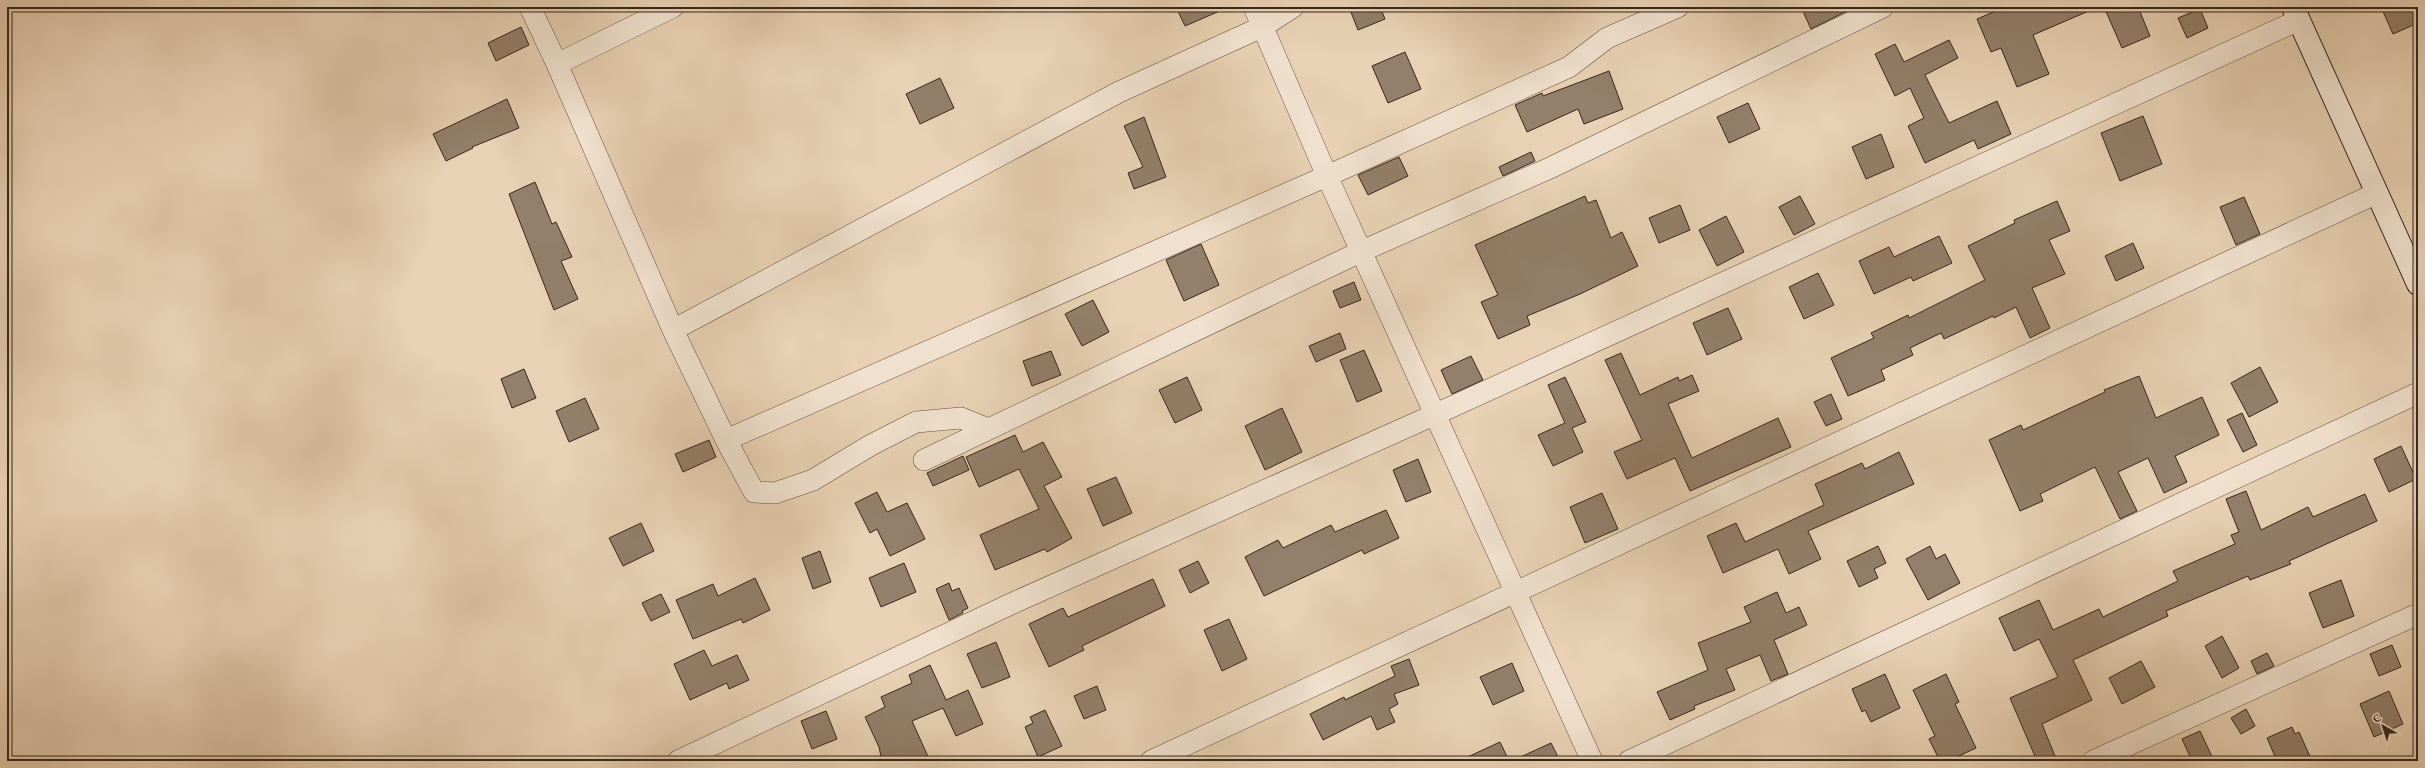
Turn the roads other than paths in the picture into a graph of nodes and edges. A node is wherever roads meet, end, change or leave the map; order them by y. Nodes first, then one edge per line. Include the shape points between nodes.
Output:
1 (530, 7) edge
2 (673, 7) edge
3 (1254, 7) edge
4 (1293, 7) edge
5 (1678, 7) edge
6 (1883, 7) edge
7 (2296, 13) edge
8 (1264, 26) junction
9 (557, 64) junction
10 (1327, 176) junction
11 (2377, 194) junction
12 (1362, 251) junction
13 (2415, 271) edge
14 (673, 330) junction
15 (2418, 393) edge
16 (1436, 414) junction
17 (988, 429) junction
18 (726, 440) junction
19 (924, 460) dead end
20 (1516, 592) junction
21 (2418, 614) edge
22 (678, 761) edge
23 (1151, 761) edge
24 (1592, 761) edge
25 (1629, 761) edge
26 (2094, 761) edge

1 - 9 street
2 - 9 street
3 - 8 street
4 - 8 street
5 - 10 street via 1607,38 1569,67
6 - 12 street via 1550,168
7 - 11 street
7 - 16 street
8 - 10 street
8 - 14 street via 1119,92
9 - 14 street
10 - 12 street
10 - 18 street
11 - 13 street
11 - 20 street
12 - 16 street
12 - 17 street
14 - 18 street
15 - 25 street
16 - 20 street
16 - 22 street via 1014,603
17 - 18 street via 960,418 916,422 871,445 813,480 776,492 754,492
17 - 19 street
20 - 23 street
20 - 24 street
21 - 26 street

